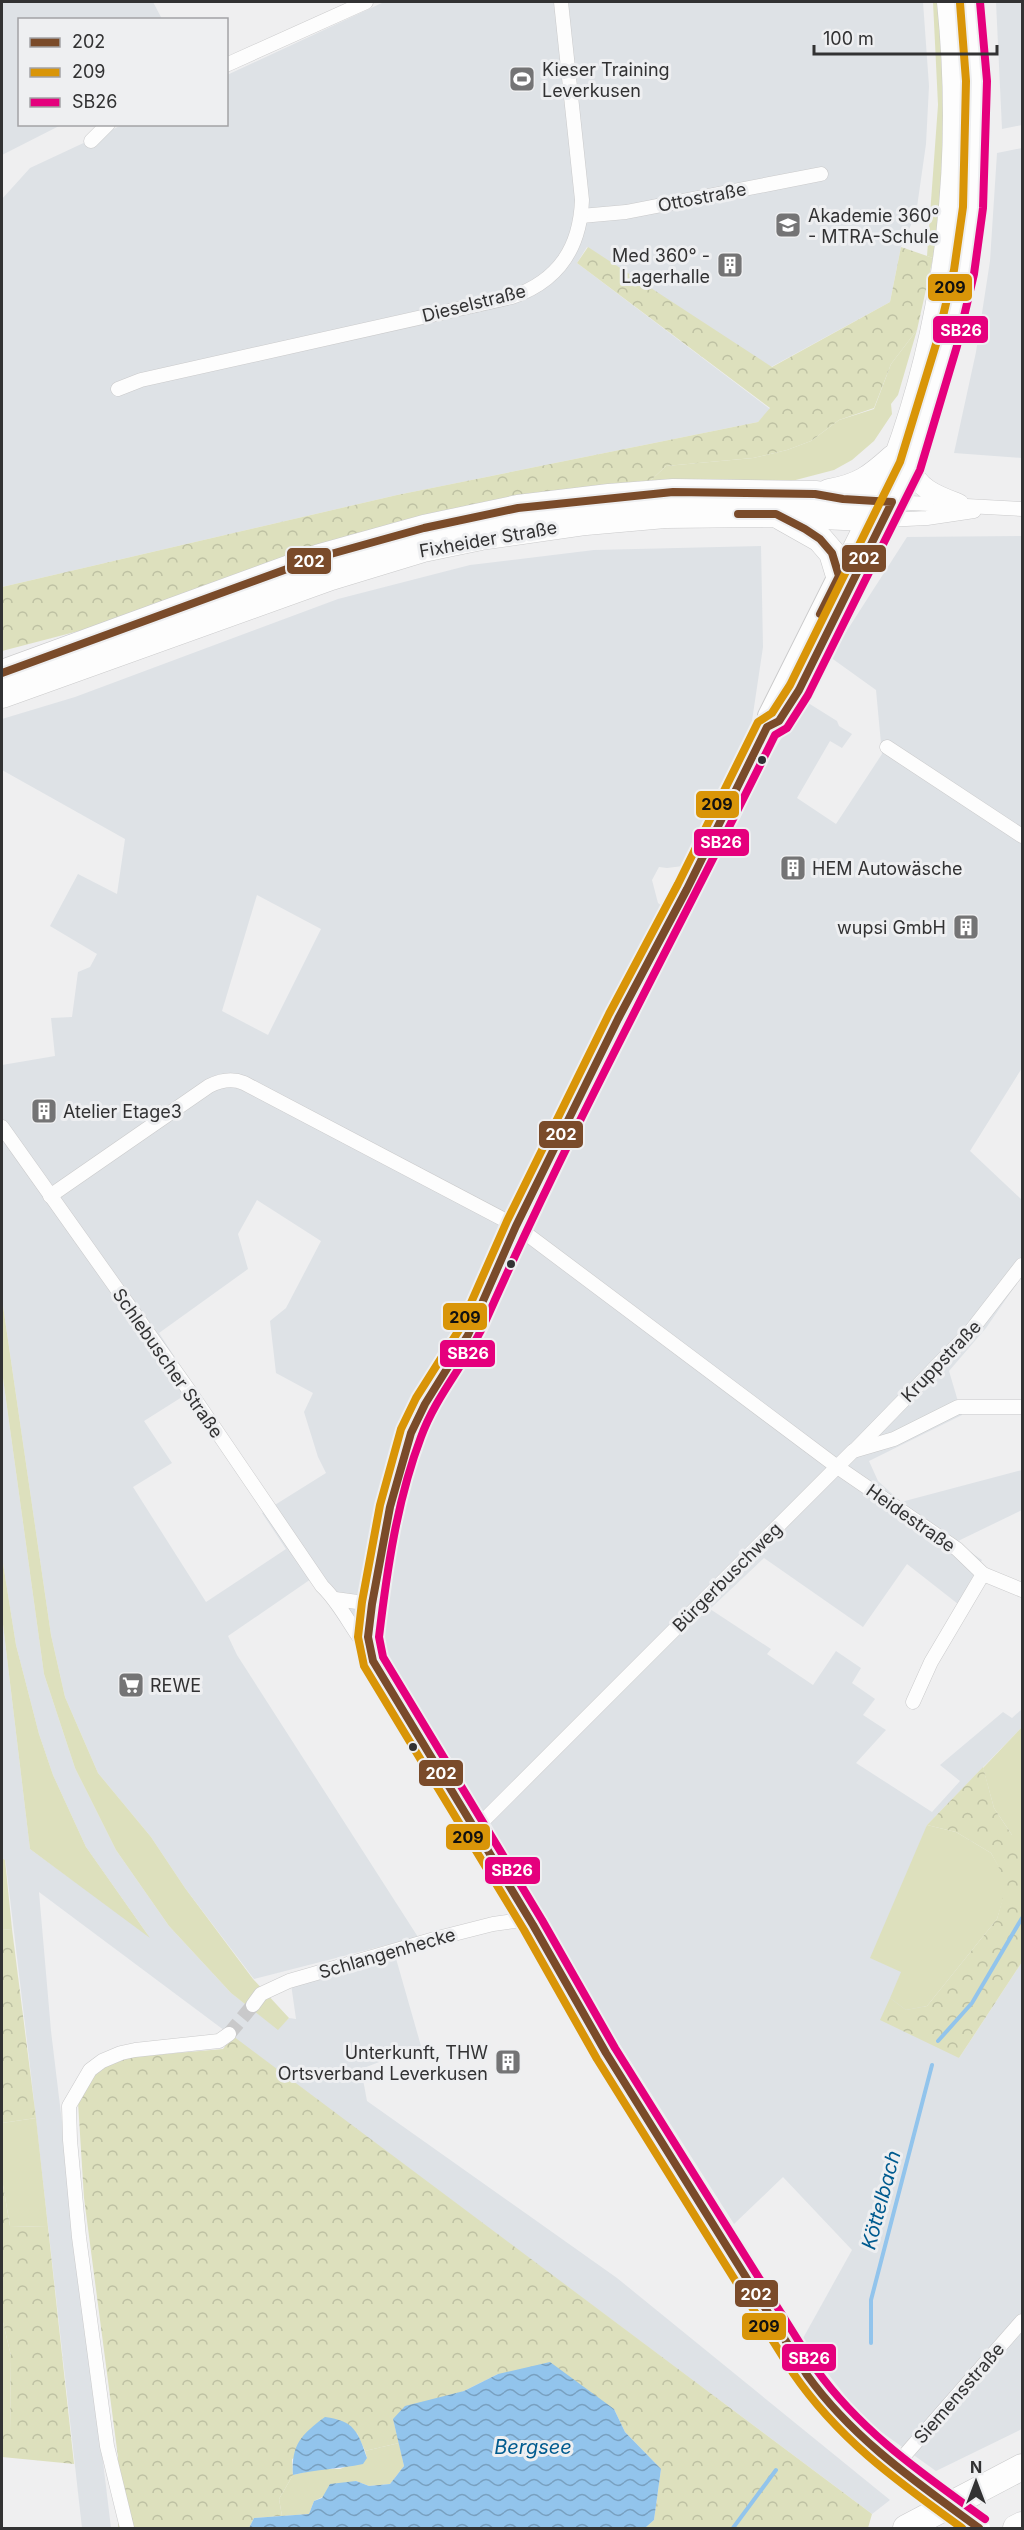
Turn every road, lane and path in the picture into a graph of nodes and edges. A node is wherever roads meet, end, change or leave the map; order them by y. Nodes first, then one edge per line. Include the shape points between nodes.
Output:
1 (366, 2) edge
2 (561, 2) edge
3 (947, 2) edge
4 (969, 2) edge
5 (228, 64) edge
6 (106, 126) edge
7 (91, 141) dead end
8 (821, 174) dead end
9 (581, 216) junction
10 (118, 389) dead end
11 (902, 462) junction
12 (815, 494) junction
13 (959, 504) junction
14 (997, 507) junction
15 (1023, 509) edge
16 (776, 514) junction
17 (876, 515) junction
18 (839, 576) junction
19 (2, 672) edge
20 (2, 695) edge
21 (767, 727) junction
22 (887, 747) dead end
23 (1023, 836) edge
24 (2, 1127) edge
25 (50, 1196) junction
26 (516, 1226) junction
27 (1023, 1265) edge
28 (1023, 1407) edge
29 (853, 1451) junction
30 (836, 1466) junction
31 (982, 1574) junction
32 (1023, 1590) edge
33 (335, 1599) junction
34 (372, 1604) junction
35 (369, 1652) junction
36 (913, 1702) dead end
37 (474, 1830) junction
38 (529, 1919) junction
39 (253, 2005) tunnel mouth
40 (229, 2034) tunnel mouth
41 (1023, 2321) edge
42 (896, 2465) junction
43 (1023, 2468) edge
44 (1023, 2525) edge
45 (127, 2529) edge
46 (906, 2529) edge
47 (979, 2529) edge
48 (1016, 2529) edge

1 - 5 street
2 - 9 street, Dieselstraße
3 - 11 main road via 953,65 950,197 933,324
4 - 11 main road via 977,81 973,208 964,272 947,344
6 - 7 street
8 - 9 street, Ottostraße via 626,212
9 - 10 street, Dieselstraße via 564,261 528,291 141,380
11 - 12 highway via 846,489
11 - 13 main road via 934,495
11 - 17 main road
12 - 17 highway, Fixheider Straße
12 - 19 highway, Fixheider Straße via 673,492 609,497 518,508 424,528 320,557
13 - 14 street, Fixheider Straße
13 - 17 street, Fixheider Straße
14 - 15 street, Fixheider Straße
14 - 17 street, Fixheider Straße via 927,518
16 - 17 highway, Fixheider Straße
16 - 18 highway via 819,539 832,553
16 - 20 highway, Fixheider Straße via 665,515 586,522 423,549 331,577
17 - 18 main road
17 - 21 main road via 799,690 779,721
18 - 21 main road
21 - 26 main road
22 - 23 street
24 - 25 street, Schlebuscher Straße
25 - 26 street, Heidestraße via 209,1086 234,1080
25 - 33 street, Schlebuscher Straße via 322,1586
26 - 30 street, Heidestraße
26 - 34 main road via 471,1327 411,1433 390,1507
27 - 29 street, Kruppstraße via 970,1332
28 - 29 street, Bürgerbuschweg via 958,1407 894,1439
29 - 30 street, Bürgerbuschweg
30 - 31 street, Heidestraße via 957,1549
30 - 37 street, Bürgerbuschweg
31 - 32 street, Heidestraße
31 - 36 street via 931,1662
33 - 34 street
33 - 35 street, Schlebuscher Straße
34 - 35 main road
35 - 37 main road, Schlebuscher Straße
37 - 38 main road, Schlebuscher Straße
38 - 39 street, Schlangenhecke via 438,1938 289,1981 261,1994
38 - 42 main road, Schlebuscher Straße via 606,2053 796,2358 846,2423
40 - 45 street via 219,2041 135,2050 102,2061 90,2070 69,2106 80,2237 107,2446
41 - 42 street, Siemensstraße
42 - 47 main road, Schlebuscher Straße, bridge
43 - 46 highway
44 - 48 highway

